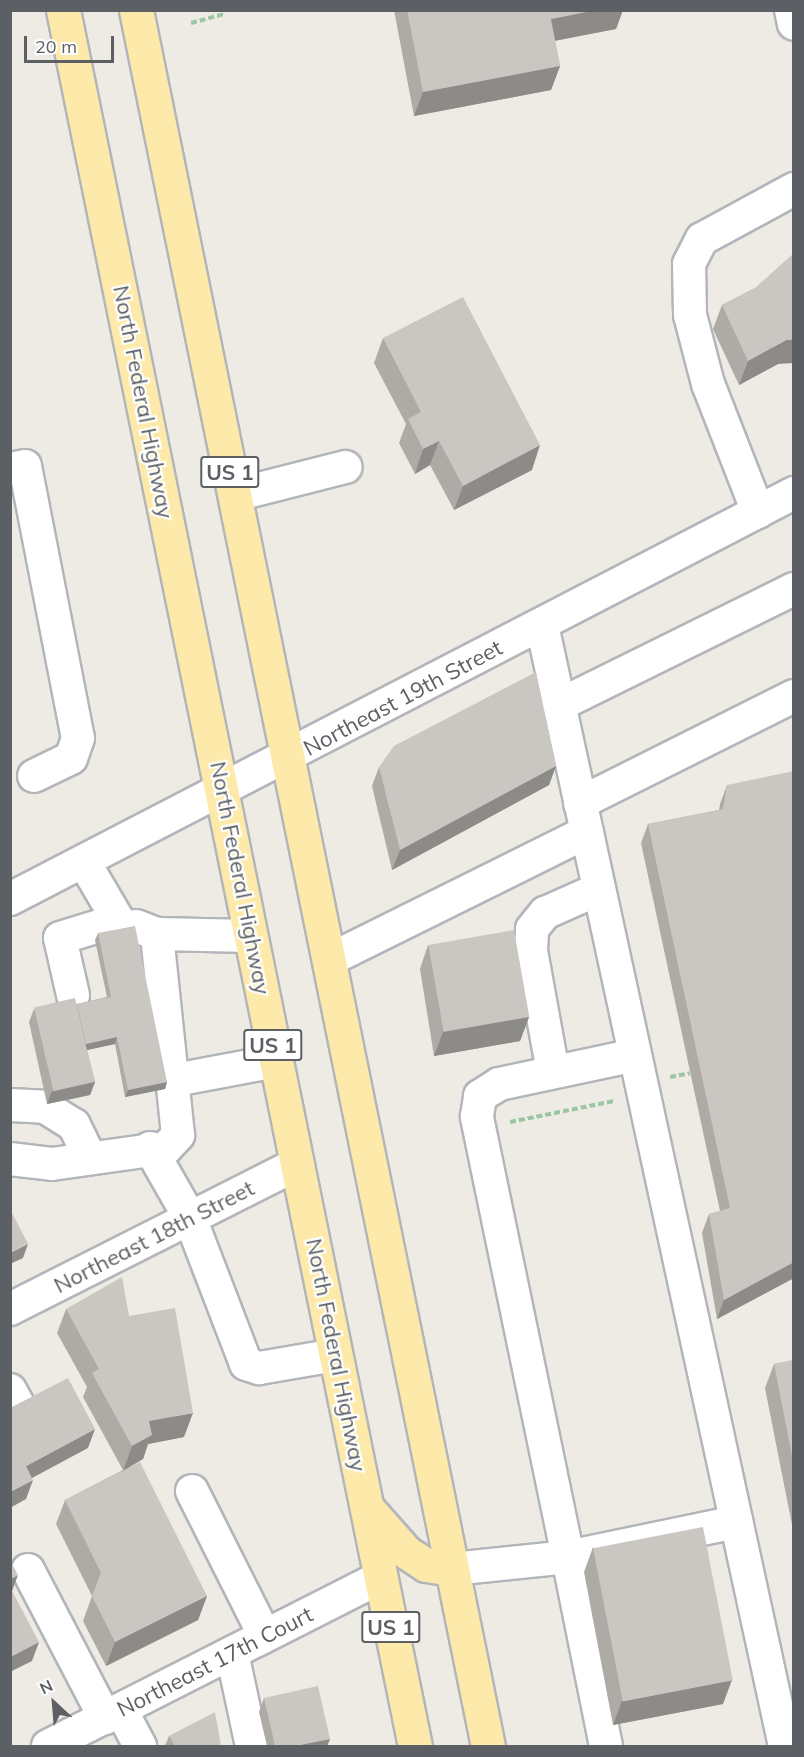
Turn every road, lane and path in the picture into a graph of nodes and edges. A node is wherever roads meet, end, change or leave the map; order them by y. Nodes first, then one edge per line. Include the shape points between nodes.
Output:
1 (63, 10) edge
2 (136, 10) edge
3 (791, 10) edge
4 (225, 14) dead end
5 (191, 23) dead end
6 (794, 24) edge
7 (794, 189) edge
8 (346, 467) dead end
9 (10, 470) edge
10 (794, 494) edge
11 (235, 495) junction
12 (758, 512) junction
13 (794, 589) edge
14 (542, 625) junction
15 (794, 696) edge
16 (559, 705) junction
17 (289, 758) junction
18 (34, 776) dead end
19 (222, 791) junction
20 (583, 818) junction
21 (84, 862) junction
22 (599, 889) junction
23 (10, 899) edge
24 (118, 920) junction
25 (157, 934) junction
26 (251, 936) junction
27 (329, 960) junction
28 (73, 995) dead end
29 (635, 1055) junction
30 (276, 1061) junction
31 (553, 1072) junction
32 (690, 1073) dead end
33 (175, 1080) junction
34 (643, 1090) junction
35 (10, 1105) edge
36 (479, 1128) junction
37 (150, 1148) junction
38 (90, 1158) junction
39 (10, 1159) edge
40 (297, 1164) junction
41 (190, 1218) junction
42 (10, 1309) edge
43 (336, 1355) junction
44 (192, 1491) dead end
45 (367, 1508) junction
46 (736, 1521) junction
47 (568, 1557) junction
48 (452, 1569) junction
49 (28, 1570) dead end
50 (381, 1577) junction
51 (265, 1636) junction
52 (232, 1653) junction
53 (113, 1714) junction
54 (48, 1746) edge
55 (140, 1746) edge
56 (252, 1746) edge
57 (415, 1746) edge
58 (488, 1746) edge
59 (606, 1746) edge
60 (785, 1746) edge

1 - 19 main road, North Federal Highway / US 1
2 - 11 main road, US 1
3 - 6 street
4 - 5 path
7 - 12 street via 702,239 689,264 690,315 708,384
8 - 11 street
9 - 18 street via 25,466 78,738 71,758
10 - 12 street, Northeast 19th Street
11 - 17 main road, US 1
12 - 14 street, Northeast 19th Street
13 - 16 street
14 - 16 street
14 - 17 street, Northeast 19th Street
15 - 20 street
16 - 20 street
17 - 19 street, Northeast 19th Street
17 - 27 main road, US 1
19 - 21 street, Northeast 19th Street
19 - 26 main road, North Federal Highway / US 1
20 - 22 street
20 - 27 street
21 - 23 street, Northeast 19th Street
21 - 24 street
22 - 29 street
22 - 31 street via 545,913 532,929 531,951
24 - 25 street
24 - 28 street via 60,938
25 - 26 street
25 - 33 street
26 - 30 main road, North Federal Highway / US 1
27 - 48 main road, US 1
29 - 31 street
29 - 34 street
30 - 33 street
30 - 40 main road, North Federal Highway / US 1
31 - 36 street via 499,1084 480,1096
32 - 34 path via 664,1078
33 - 37 street via 178,1135 166,1148
34 - 36 path via 623,1099
34 - 46 street
35 - 38 street via 45,1107 74,1125
36 - 47 street
37 - 38 street
37 - 41 street
38 - 39 street via 52,1164
40 - 41 street, Northeast 18th Street
40 - 43 main road, North Federal Highway / US 1
41 - 42 street, Northeast 18th Street
41 - 43 street via 246,1364 259,1368
43 - 45 main road, North Federal Highway / US 1
44 - 51 street
45 - 48 main road via 406,1552 426,1565
45 - 50 main road, North Federal Highway / US 1
46 - 47 street
46 - 60 street
47 - 48 street
47 - 59 street
48 - 58 main road, US 1
49 - 53 street
50 - 51 street, Northeast 17th Court
50 - 57 main road, North Federal Highway / US 1
51 - 52 street, Northeast 17th Court
52 - 53 street, Northeast 17th Court
52 - 56 street
53 - 54 street, Northeast 17th Court
53 - 55 street

